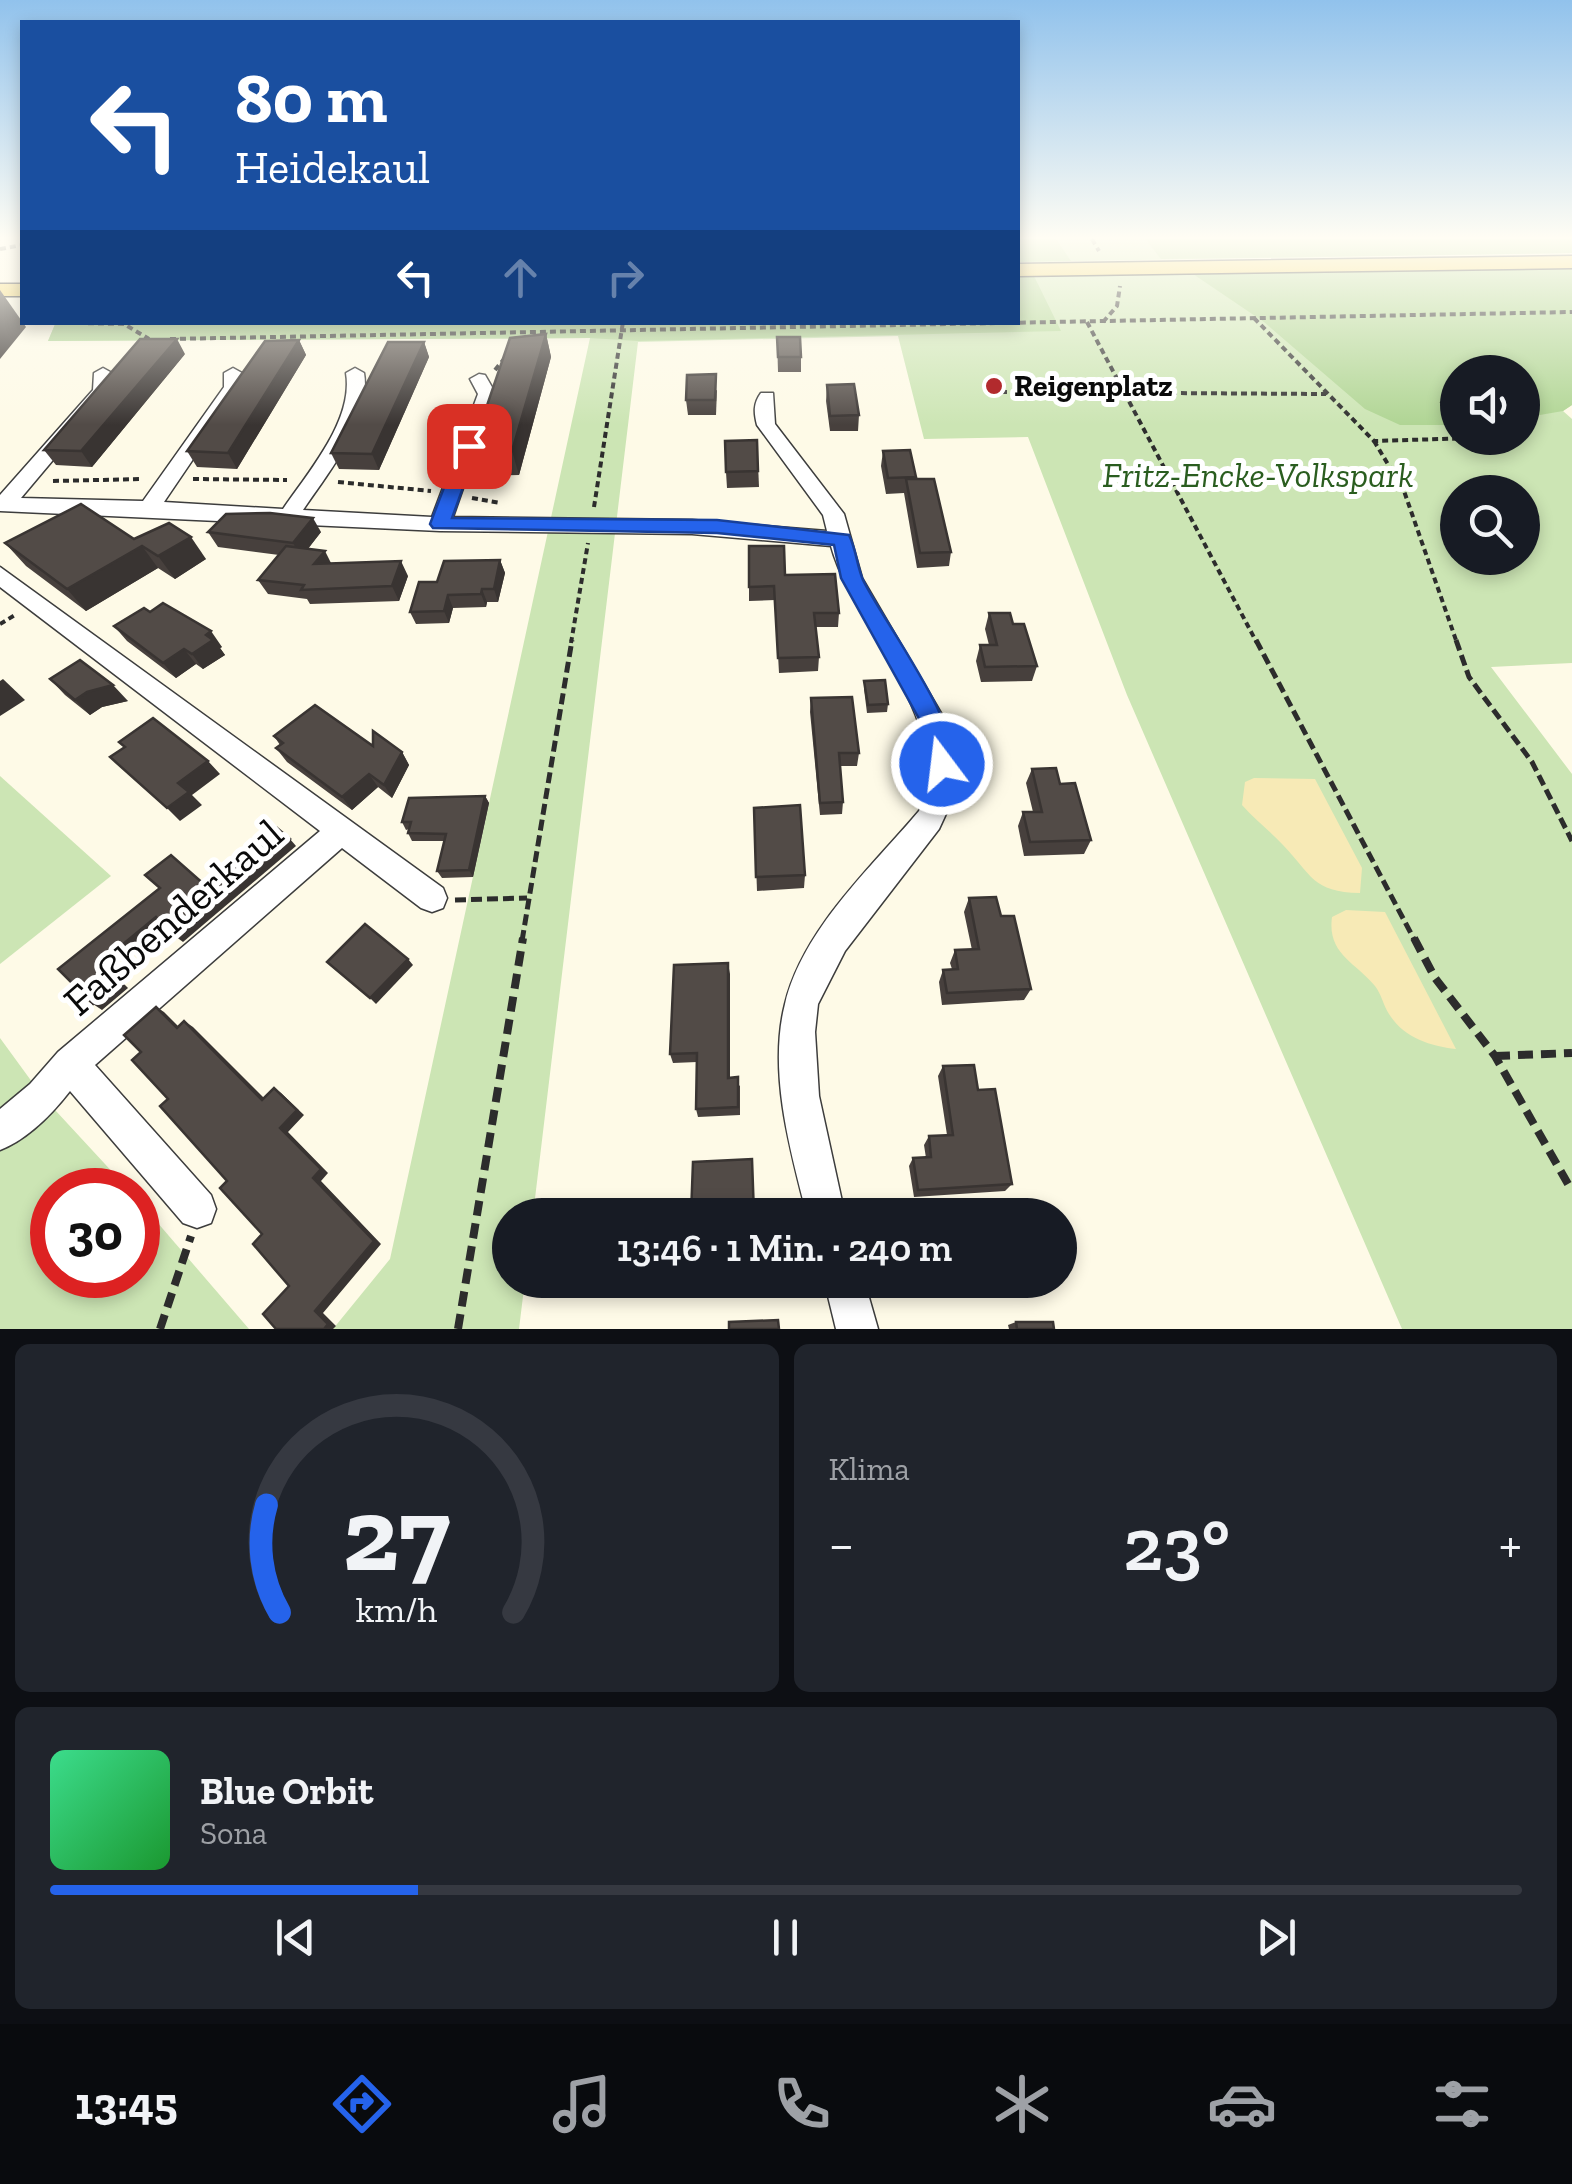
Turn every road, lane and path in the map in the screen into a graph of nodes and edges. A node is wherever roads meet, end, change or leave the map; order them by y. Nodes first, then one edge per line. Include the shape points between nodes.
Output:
1 (1572, 312) edge
2 (1254, 318) junction
3 (1087, 322) junction
4 (1020, 323) edge
5 (125, 325) edge
6 (623, 325) edge
7 (913, 325) edge
8 (622, 330) junction
9 (521, 333) junction
10 (396, 335) junction
11 (269, 336) junction
12 (156, 339) edge
13 (167, 340) edge
14 (517, 342) edge
15 (393, 346) edge
16 (514, 352) edge
17 (233, 373) joint
18 (354, 373) dead end
19 (103, 374) dead end
20 (479, 379) joint
21 (1001, 392) dead end
22 (1126, 394) junction
23 (1326, 394) junction
24 (767, 397) dead end
25 (1440, 440) edge
26 (1374, 441) junction
27 (2, 504) edge
28 (150, 507) junction
29 (290, 514) junction
30 (440, 524) junction
31 (591, 526) junction
32 (842, 540) junction
33 (0, 575) edge
34 (343, 830) junction
35 (1572, 841) edge
36 (432, 898) joint
37 (527, 898) junction
38 (1572, 1053) edge
39 (1495, 1056) junction
40 (70, 1064) junction
41 (0, 1132) edge
42 (1572, 1191) edge
43 (821, 1198) edge
44 (197, 1209) dead end
45 (187, 1253) dead end
46 (849, 1298) edge
47 (160, 1329) edge
48 (458, 1329) edge
49 (857, 1329) edge

1 - 2 path
2 - 3 path
2 - 23 path
3 - 4 path
3 - 22 path
5 - 12 path
6 - 8 path
7 - 8 path
8 - 9 path
8 - 31 path
9 - 10 path
9 - 14 path
10 - 11 path
10 - 15 path
11 - 13 path
11 - 17 path via 251,362
16 - 20 path
17 - 28 street via 233,387
18 - 29 street via 358,392
19 - 27 street via 102,391
20 - 30 street via 487,394
21 - 22 path
22 - 23 path
22 - 39 path via 1436,978
23 - 26 path
24 - 32 street via 766,425 833,514
25 - 26 path
26 - 35 path via 1404,491 1468,677 1538,772
27 - 28 street
28 - 29 street
29 - 30 street
30 - 31 street
31 - 32 street via 717,526
31 - 37 path
32 - 43 street via 852,578 935,726 942,792 929,820 808,982 796,1031
33 - 34 street, Faßbenderkaul
34 - 36 street, Faßbenderkaul
34 - 40 street, Faßbenderkaul
36 - 37 path
37 - 48 path
38 - 39 path
39 - 42 path
40 - 41 street
40 - 44 street, Faßbenderkaul
45 - 47 path
46 - 49 street

